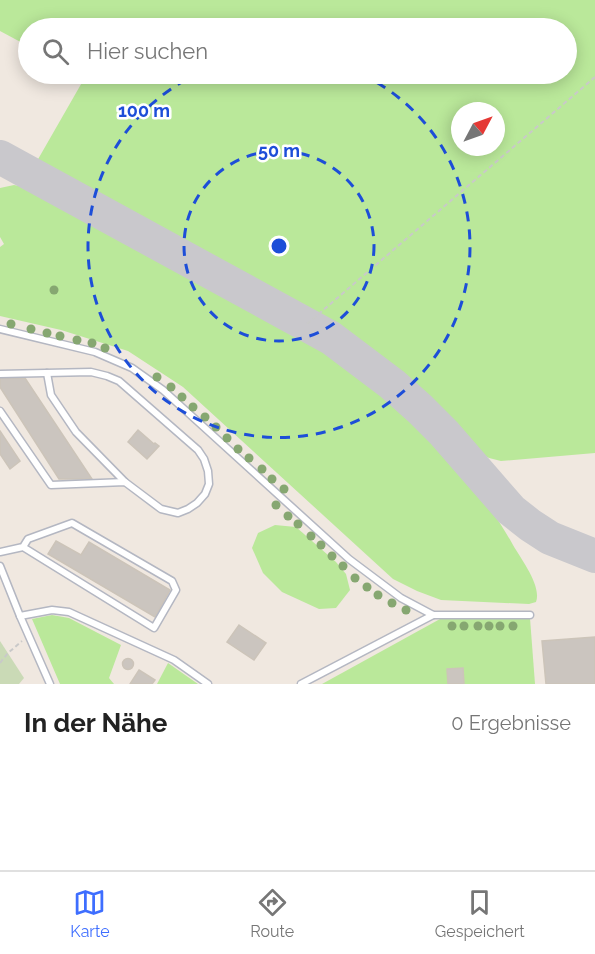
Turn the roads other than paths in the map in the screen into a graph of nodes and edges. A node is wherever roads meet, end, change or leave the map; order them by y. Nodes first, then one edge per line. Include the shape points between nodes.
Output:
1 (0, 329) edge
2 (47, 373) junction
3 (0, 374) edge
4 (0, 411) edge
5 (125, 482) junction
6 (23, 548) junction
7 (0, 552) edge
8 (0, 566) edge
9 (433, 615) junction
10 (530, 615) dead end
11 (20, 616) junction
12 (50, 684) edge
13 (208, 684) edge
14 (301, 684) edge

1 - 9 lane via 95,352 132,368 162,390 350,559 401,598
2 - 3 lane
2 - 5 lane via 51,395 76,432
2 - 5 lane via 91,372 119,381 198,450 208,471 209,484 197,503 178,513 161,509
4 - 5 lane via 51,485
6 - 6 lane via 154,628 177,590 172,581 72,523 28,539
6 - 7 lane
8 - 11 lane
9 - 10 lane
9 - 14 lane
11 - 12 lane
11 - 13 lane via 52,610 69,612 174,660

